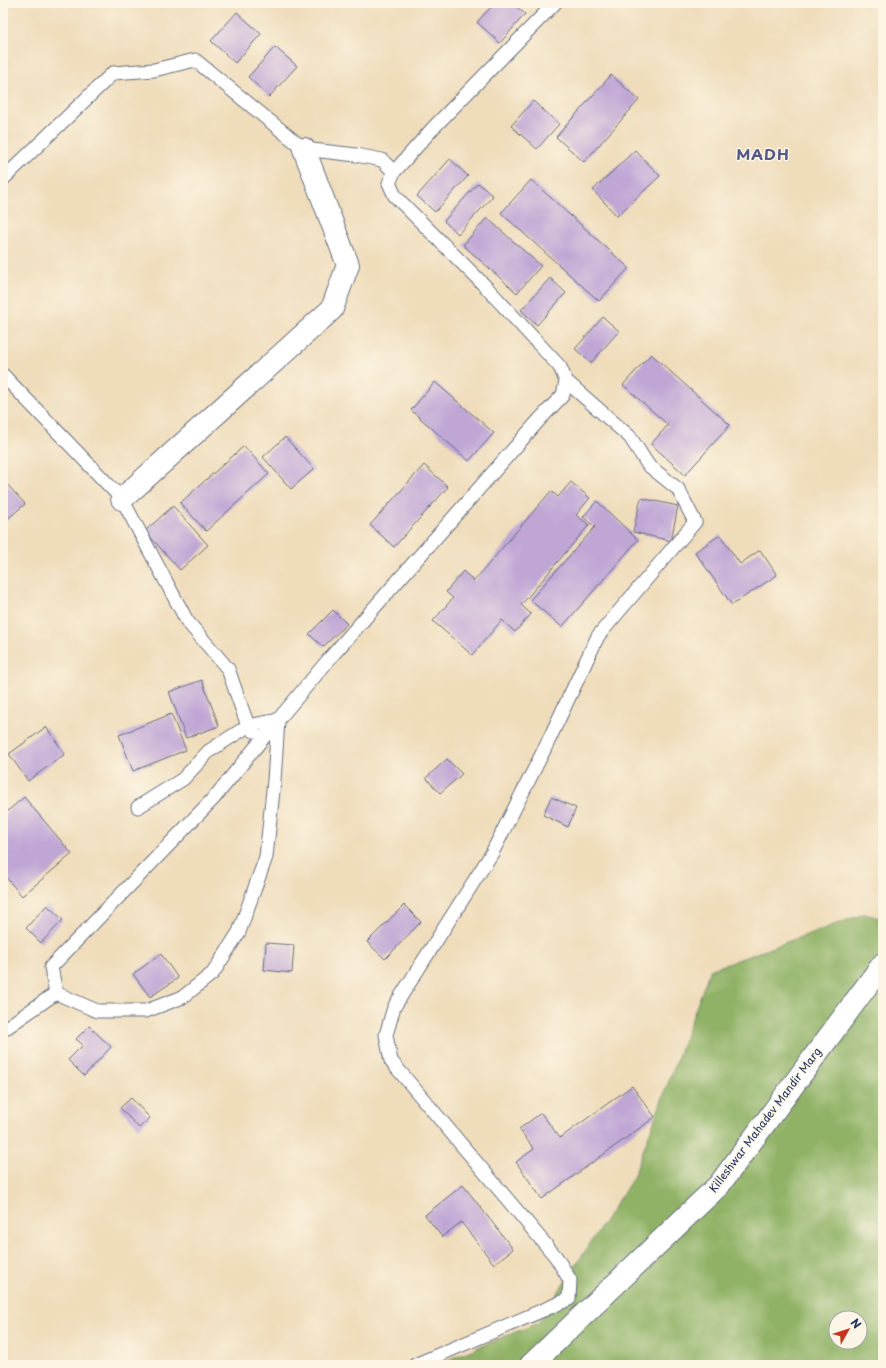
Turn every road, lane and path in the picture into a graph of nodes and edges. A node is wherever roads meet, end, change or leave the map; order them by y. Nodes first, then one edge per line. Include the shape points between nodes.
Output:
1 (555, 3) edge
2 (304, 149) junction
3 (394, 172) junction
4 (3, 179) edge
5 (3, 375) edge
6 (566, 380) junction
7 (122, 499) junction
8 (278, 720) junction
9 (248, 726) junction
10 (263, 739) junction
11 (276, 754) junction
12 (138, 807) dead end
13 (883, 964) edge
14 (56, 993) junction
15 (3, 1030) edge
16 (415, 1365) edge
17 (531, 1365) edge

1 - 3 lane via 434,127
2 - 3 lane via 356,154 382,160
2 - 4 lane via 195,60 154,70 113,73
2 - 7 street via 348,265 332,309
3 - 6 lane via 389,183 395,196 560,366
5 - 7 lane
6 - 8 lane via 563,395
6 - 16 lane via 630,437 648,465 678,489 695,522 598,636 546,748 492,853 394,1007 386,1035 391,1061 556,1257 570,1280 569,1299
7 - 9 lane via 187,621 228,669
8 - 9 lane
8 - 10 lane
8 - 11 lane
9 - 10 lane
9 - 12 lane via 209,751 183,779
10 - 11 lane
10 - 14 lane via 214,798 51,967
11 - 14 lane via 266,857 239,932 213,973 183,997 146,1011 97,1011
13 - 17 street, Killeshwar Mahadev Mandir Marg via 719,1185
14 - 15 lane

